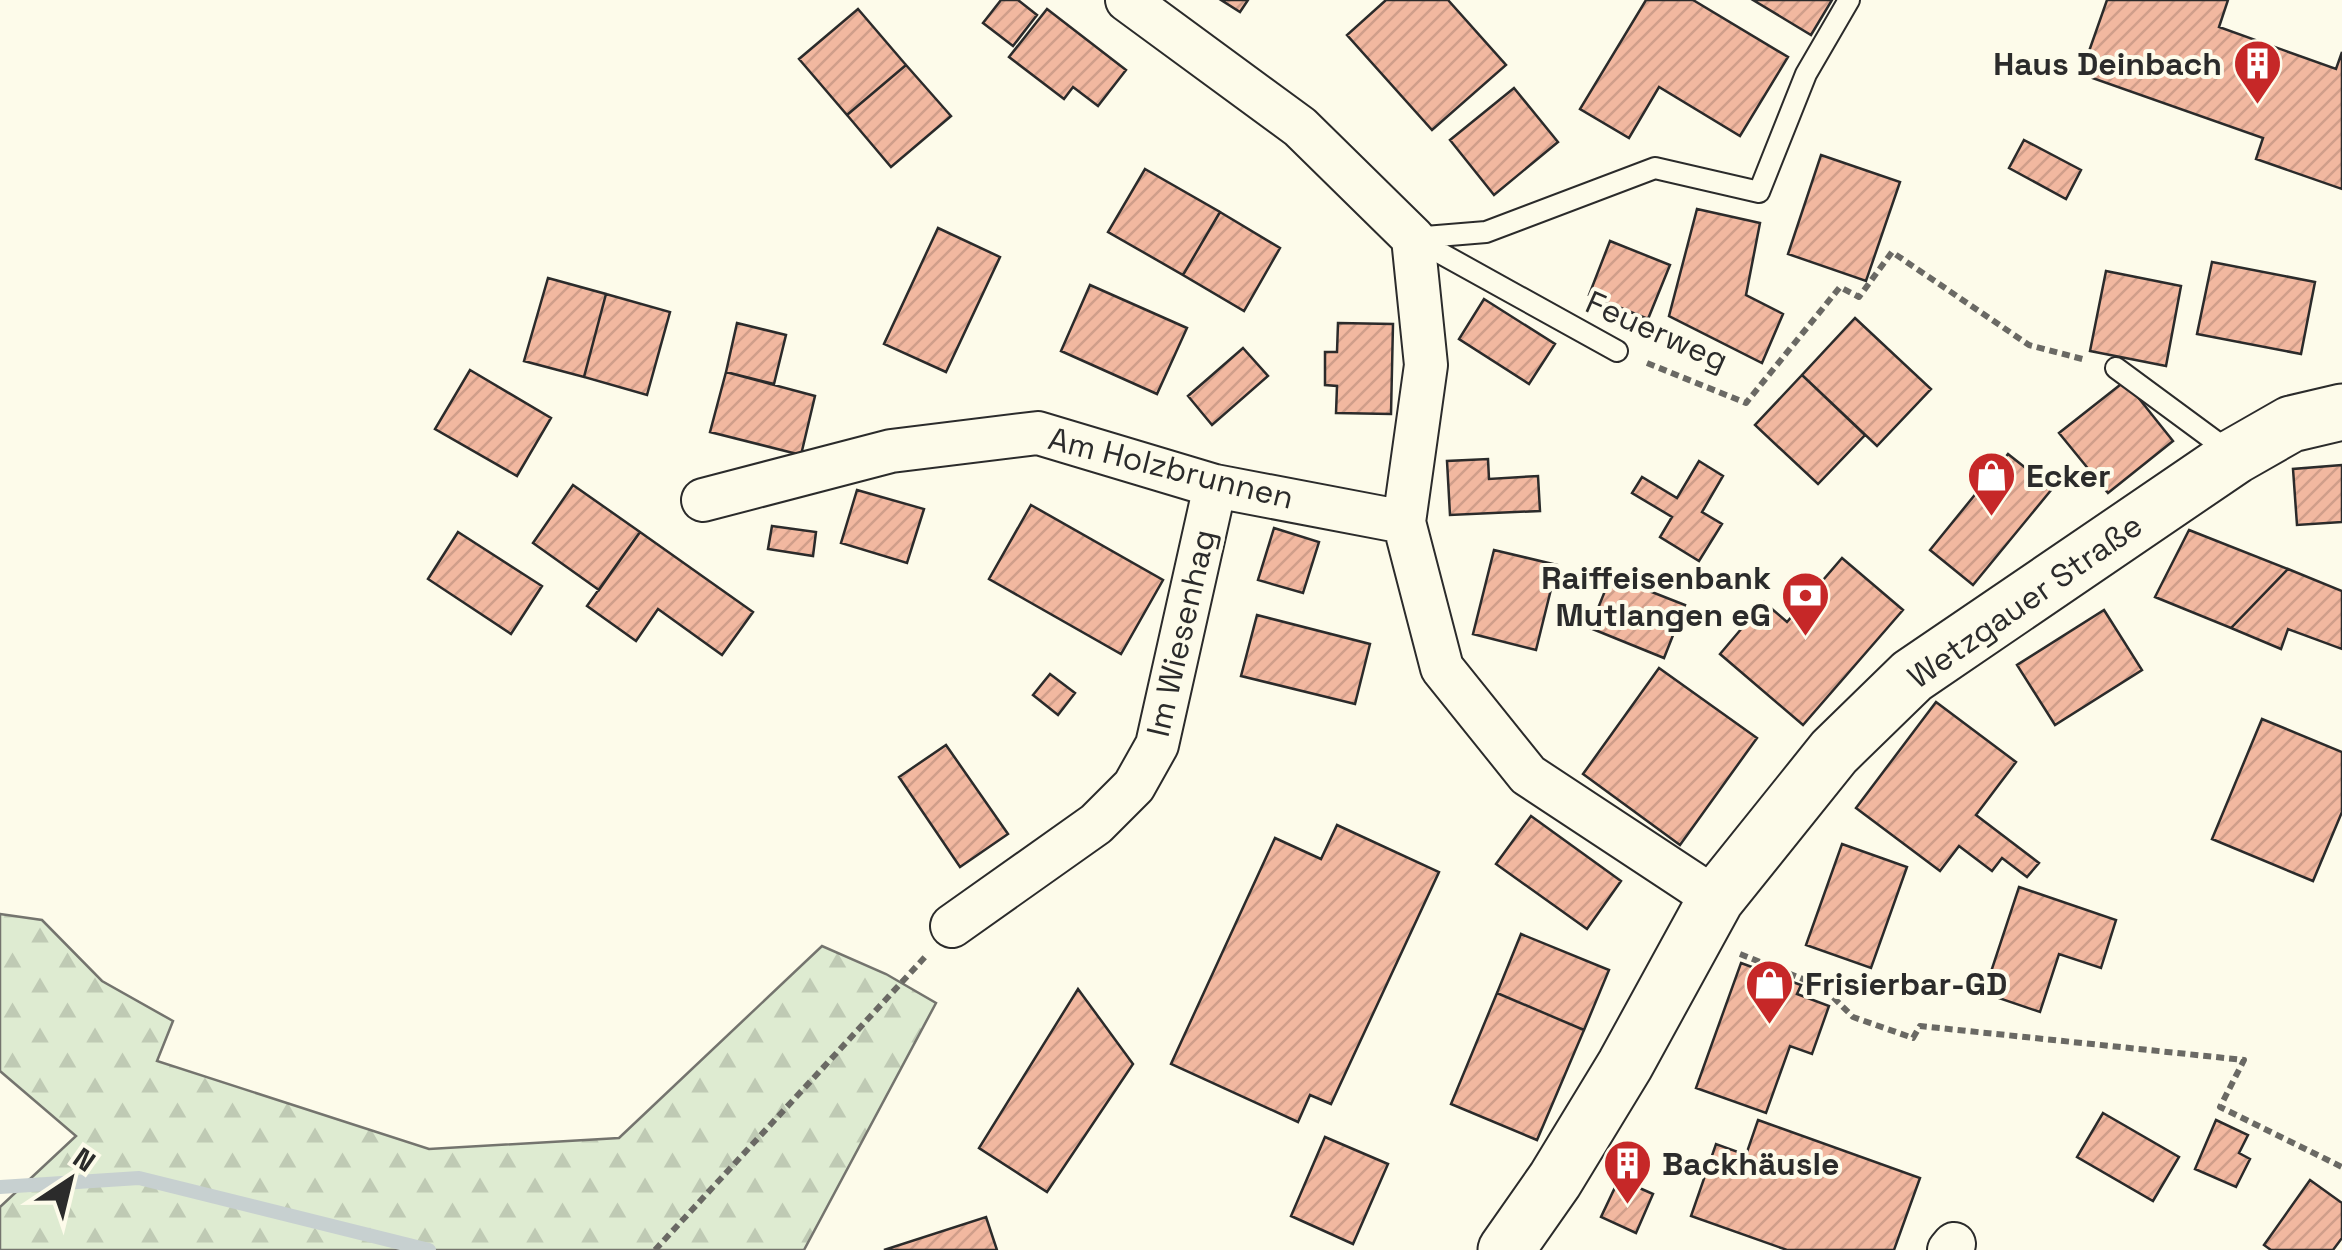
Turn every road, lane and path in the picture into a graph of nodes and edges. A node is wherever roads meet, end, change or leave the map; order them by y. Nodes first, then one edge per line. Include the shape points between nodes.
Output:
1 (1126, 0) edge
2 (1849, 0) edge
3 (1413, 238) junction
4 (1616, 351) joint
5 (2116, 368) joint
6 (2342, 412) edge
7 (2236, 456) junction
8 (1215, 486) junction
9 (703, 500) dead end
10 (1404, 522) junction
11 (1705, 918) junction
12 (952, 926) joint
13 (2342, 1167) edge
14 (656, 1250) edge
15 (1506, 1250) edge

1 - 3 street via 1300,127
2 - 3 lane via 1806,74 1759,192 1655,168 1486,232
3 - 4 lane, Feuerweg
3 - 10 street via 1426,364
4 - 5 path, Feuerweg via 1746,403 1840,287 1860,297 1892,252 2029,344
5 - 7 lane
6 - 7 street, Wetzgauer Straße via 2291,424
7 - 11 street, Wetzgauer Straße via 1912,676 1834,752
8 - 9 street, Am Holzbrunnen via 1038,433 891,451
8 - 10 street, Am Holzbrunnen
8 - 12 street, Im Wiesenhag via 1156,745 1134,786 1096,824
10 - 11 street via 1442,668 1528,774
11 - 13 path via 1822,987 1854,1017 1913,1038 1920,1026 2244,1060 2220,1107
11 - 15 street, Wetzgauer Straße via 1556,1180
12 - 14 path

